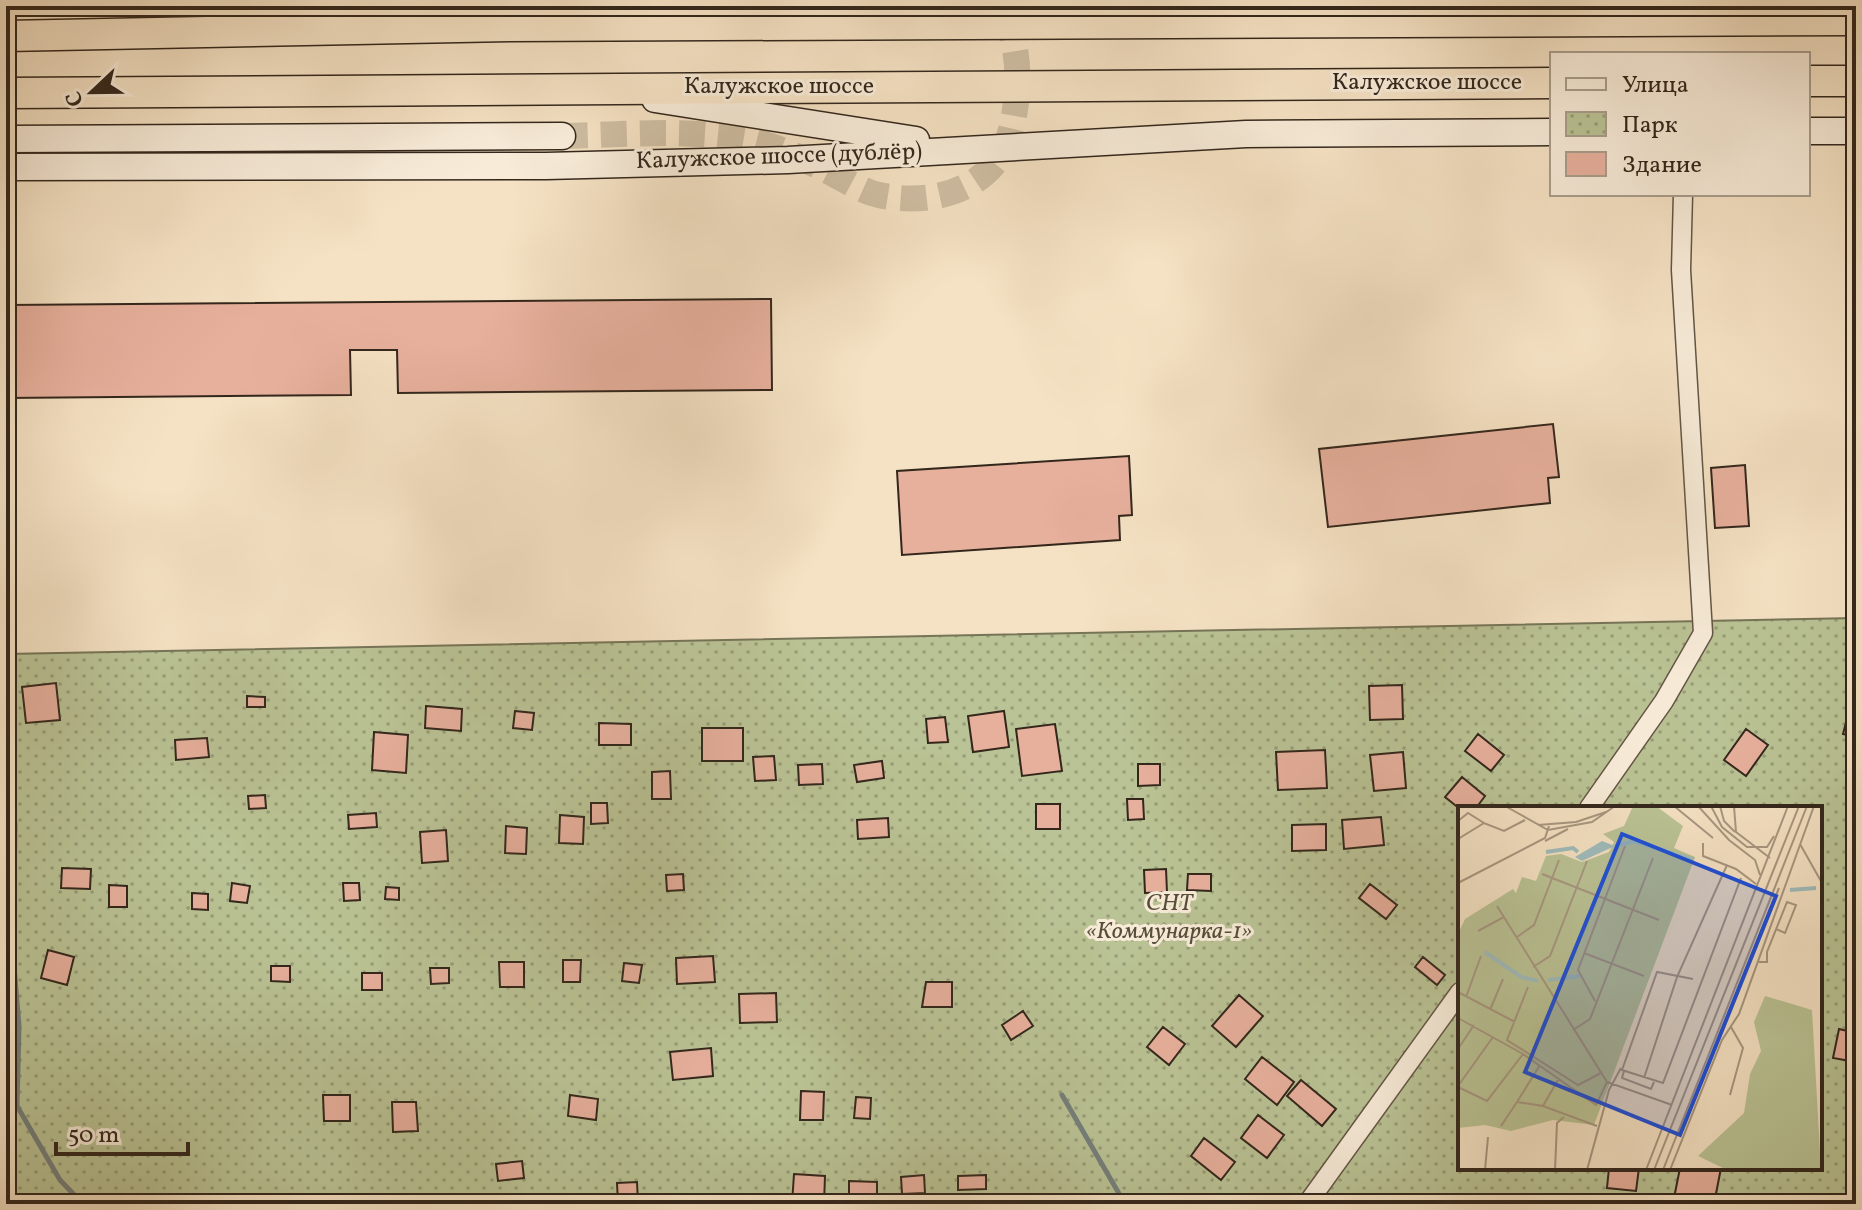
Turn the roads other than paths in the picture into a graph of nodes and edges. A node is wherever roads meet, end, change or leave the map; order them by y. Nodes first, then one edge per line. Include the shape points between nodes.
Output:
1 (379, 6) edge
2 (1413, 6) edge
3 (1856, 20) edge
4 (1265, 22) junction
5 (510, 26) junction
6 (6, 36) edge
7 (1810, 81) edge
8 (1856, 81) edge
9 (1550, 83) edge
10 (576, 89) junction
11 (6, 93) edge
12 (1854, 130) edge
13 (1810, 131) edge
14 (1550, 132) edge
15 (562, 136) tunnel mouth
16 (6, 139) edge
17 (980, 148) junction
18 (6, 167) edge
19 (1683, 196) edge
20 (1590, 806) edge
21 (1458, 995) edge
22 (1307, 1204) edge

1 - 5 street
2 - 4 main road
3 - 4 highway
4 - 5 highway
5 - 6 highway
7 - 8 highway
9 - 10 highway, Калужское шоссе
10 - 11 highway, Калужское шоссе
10 - 17 main road
12 - 13 main road
14 - 17 main road, Калужское шоссе (дублёр) via 1246,134
15 - 16 main road
17 - 18 main road, Калужское шоссе (дублёр) via 788,160 546,166
19 - 20 street via 1681,270 1703,633 1664,701
21 - 22 street

